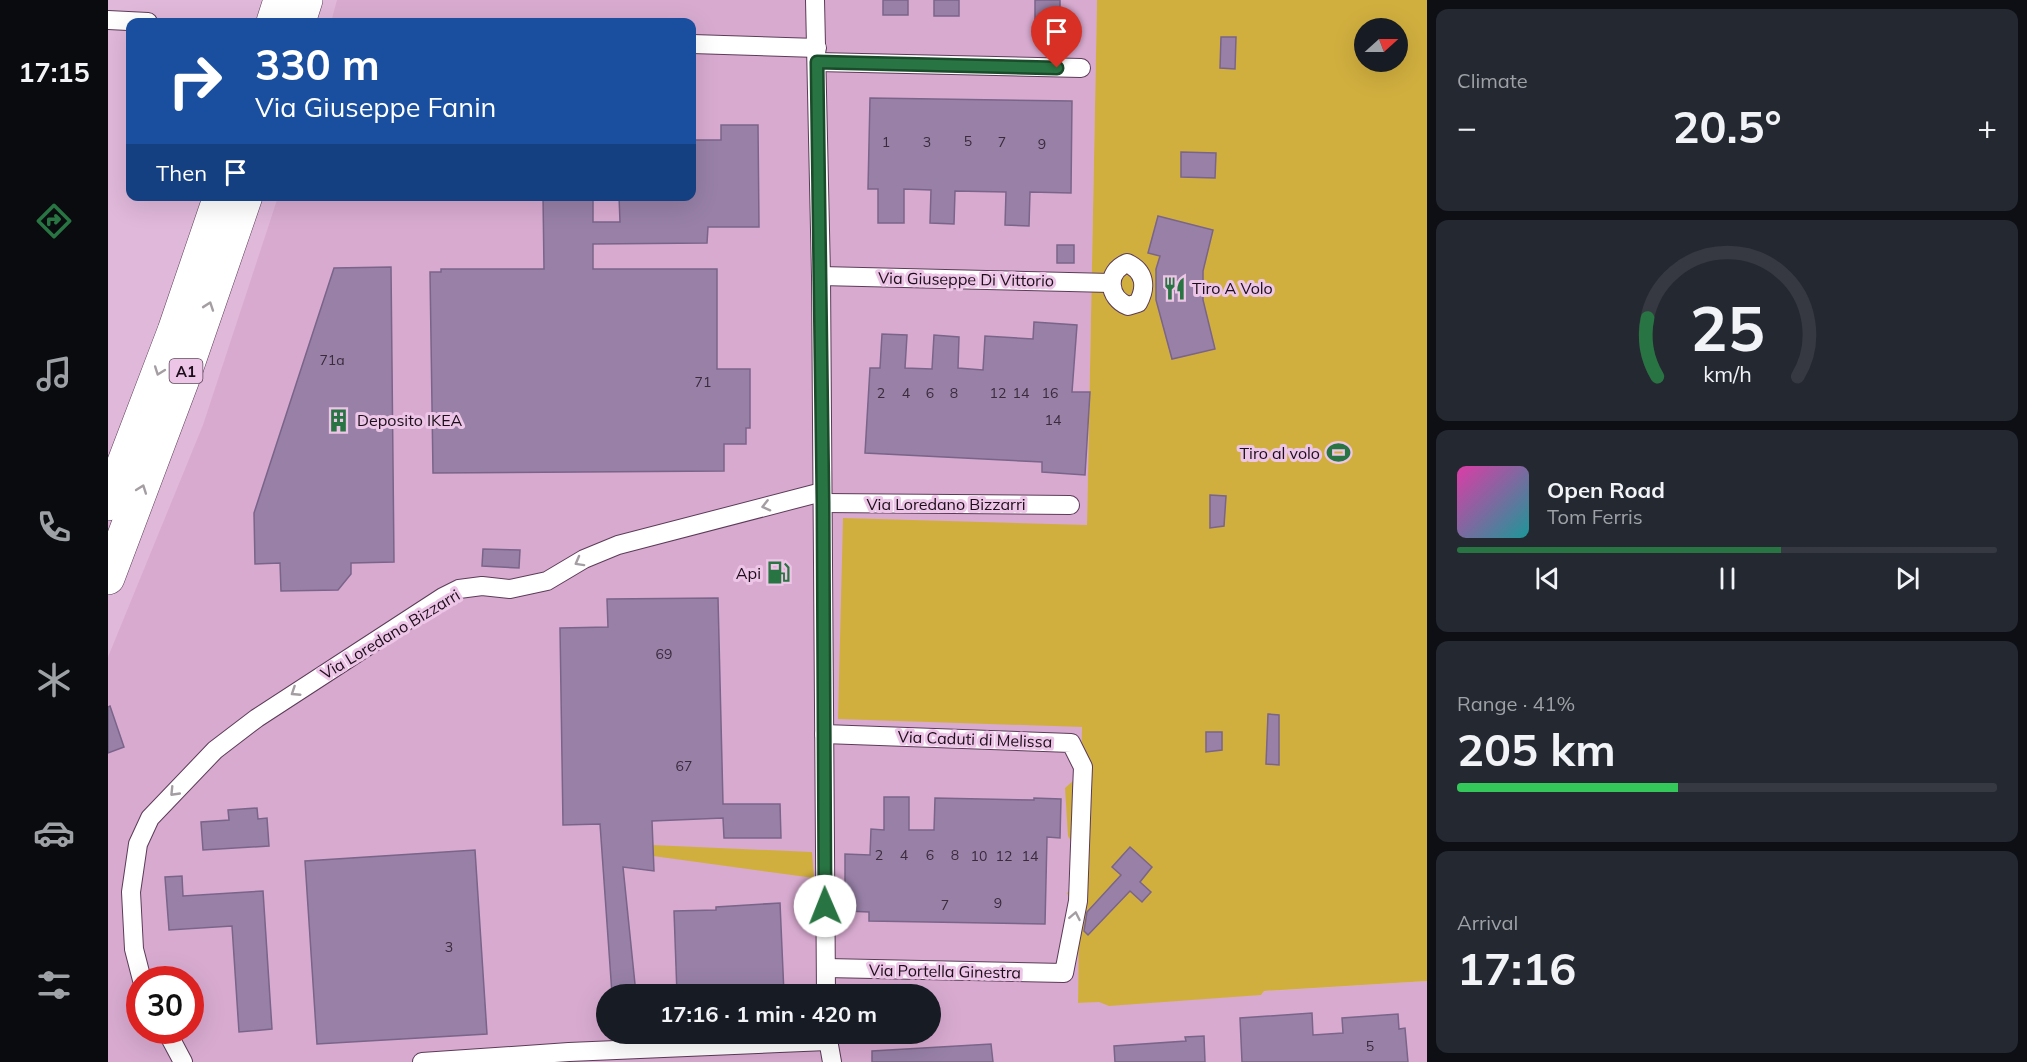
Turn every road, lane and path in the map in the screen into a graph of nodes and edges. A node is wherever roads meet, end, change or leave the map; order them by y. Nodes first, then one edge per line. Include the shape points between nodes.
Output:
1 (280, 0) edge
2 (306, 0) edge
3 (815, 0) edge
4 (274, 18) edge
5 (300, 18) edge
6 (108, 20) edge
7 (126, 21) edge
8 (696, 44) edge
9 (817, 55) junction
10 (1081, 68) dead end
11 (217, 201) edge
12 (244, 201) edge
13 (821, 276) junction
14 (1111, 283) dead end
15 (145, 408) junction
16 (108, 476) edge
17 (823, 497) junction
18 (108, 504) edge
19 (1070, 505) dead end
20 (108, 578) edge
21 (824, 734) junction
22 (138, 966) edge
23 (826, 968) junction
24 (1064, 973) joint
25 (826, 984) edge
26 (173, 1044) edge
27 (737, 1044) edge
28 (828, 1044) edge
29 (570, 1057) edge
30 (183, 1062) edge
31 (422, 1062) edge
32 (832, 1062) edge

1 - 4 highway
2 - 5 highway
3 - 9 street
6 - 7 street
8 - 9 street
9 - 10 street
9 - 13 street
11 -> 15 highway, A1
20 -> 12 highway, A1
13 - 14 street, Via Giuseppe Di Vittorio
13 - 17 street
15 - 16 highway
15 - 18 highway, A1
17 - 19 street, Via Loredano Bizzarri
17 - 21 street
17 -> 22 street, Via Loredano Bizzarri via 618,544 547,581 510,589 459,589 270,708 215,750 150,818 138,844 131,892
21 - 23 street
24 -> 21 street, Via Caduti di Melissa via 1078,901 1083,783 1083,767 1071,743
23 - 24 street, Via Portella Ginestra
23 - 25 street
26 - 30 street
27 - 29 street
28 - 32 street
29 - 31 street

